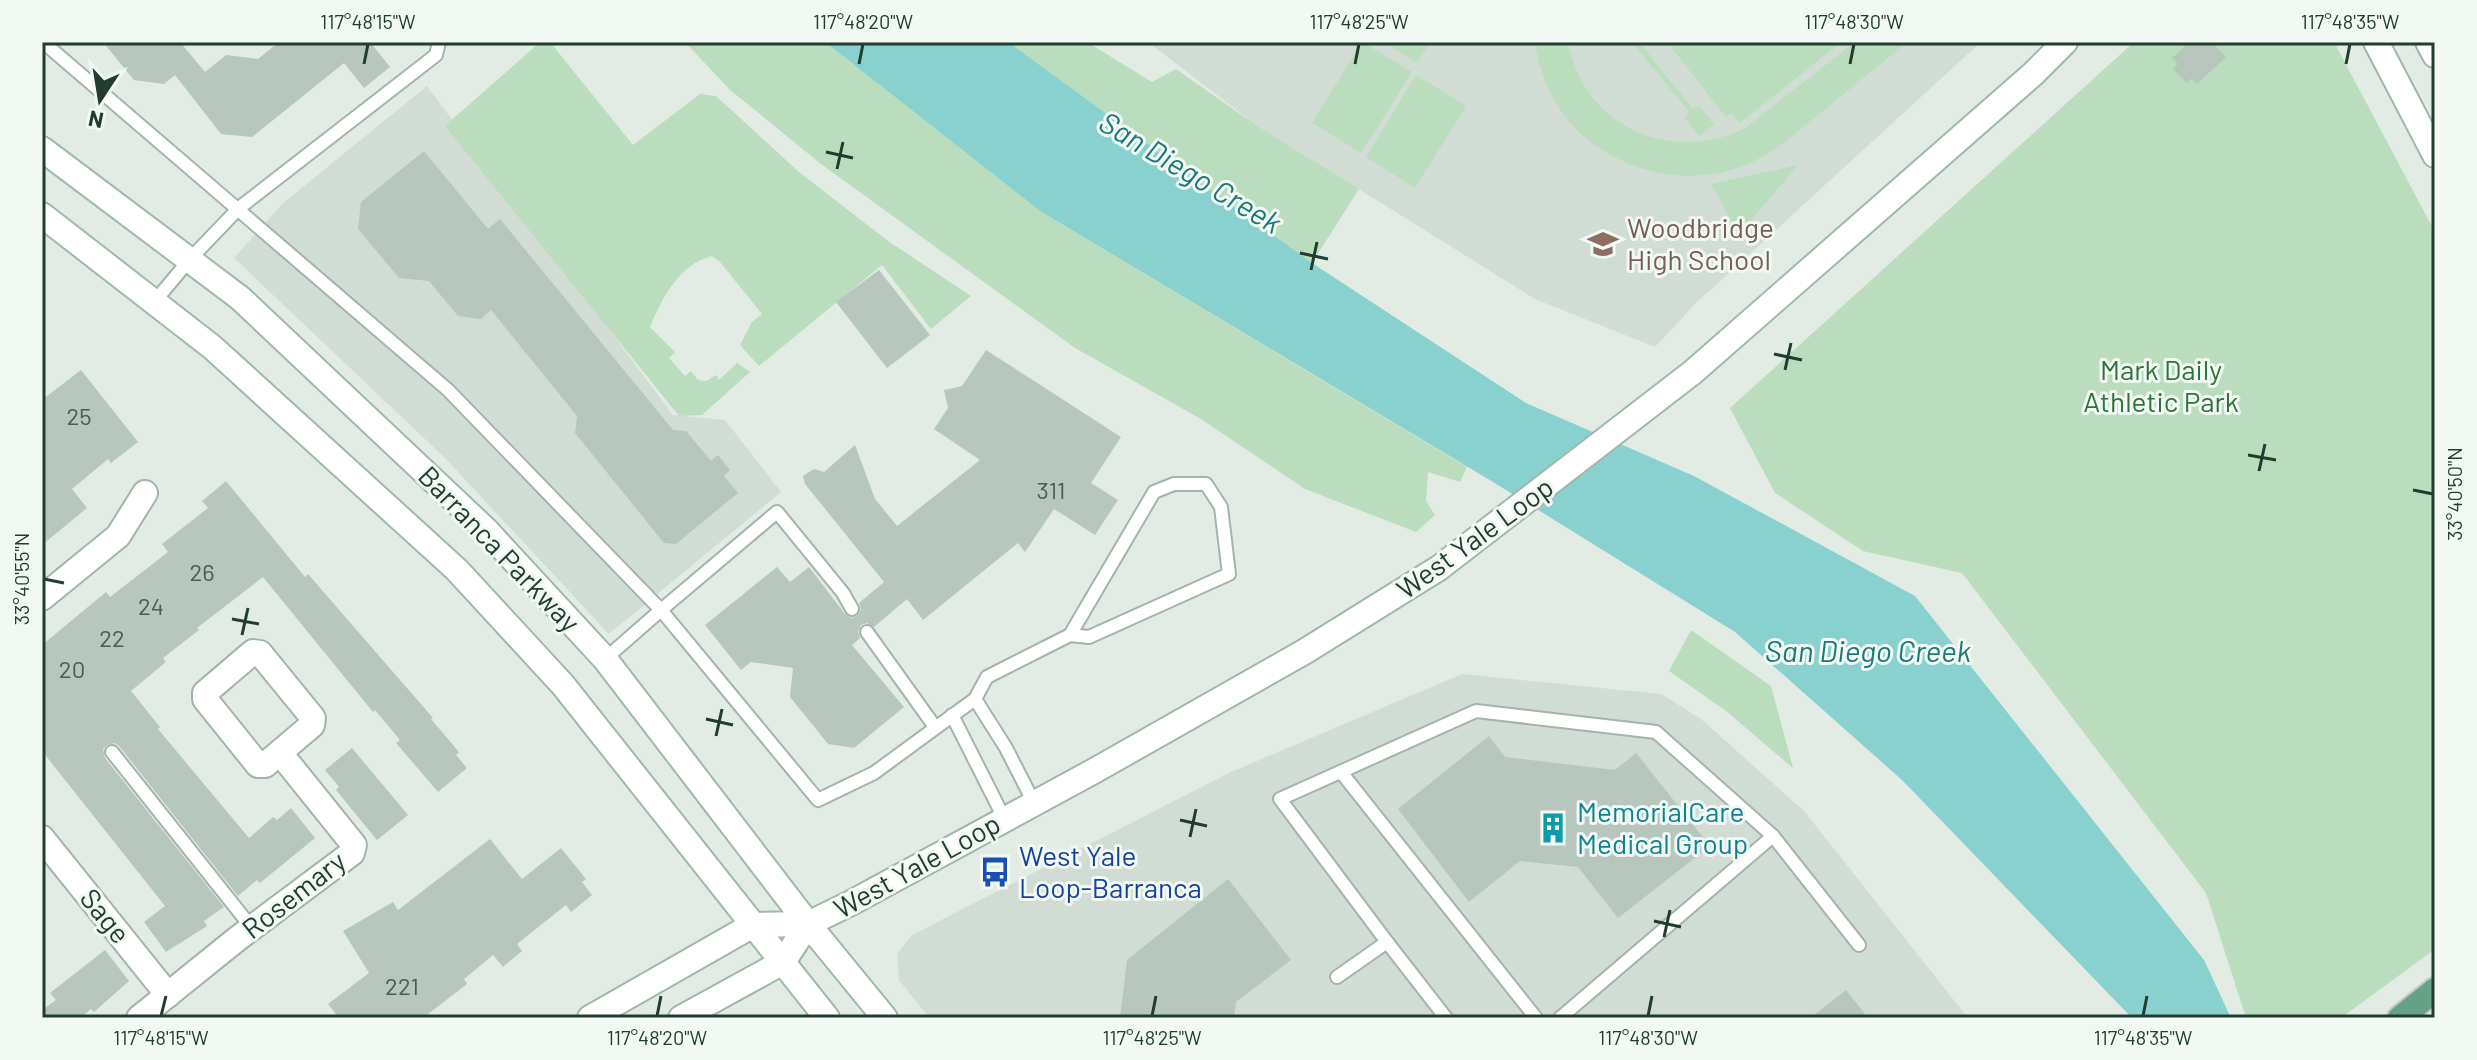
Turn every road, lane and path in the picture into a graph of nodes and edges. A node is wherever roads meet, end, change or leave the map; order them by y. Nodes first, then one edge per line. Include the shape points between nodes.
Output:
1 (43, 42) edge
2 (439, 42) edge
3 (2065, 42) edge
4 (2376, 42) edge
5 (2428, 42) edge
6 (2435, 55) edge
7 (42, 149) edge
8 (2435, 155) edge
9 (239, 208) junction
10 (42, 215) edge
11 (191, 258) junction
12 (155, 301) junction
13 (145, 493) dead end
14 (42, 598) edge
15 (852, 609) dead end
16 (661, 610) junction
17 (867, 632) dead end
18 (1070, 635) junction
19 (605, 659) junction
20 (975, 699) junction
21 (952, 715) junction
22 (935, 727) junction
23 (112, 752) dead end
24 (280, 753) junction
25 (1341, 772) junction
26 (1034, 803) junction
27 (1004, 818) junction
28 (1773, 836) junction
29 (42, 838) edge
30 (808, 924) junction
31 (753, 925) junction
32 (252, 928) junction
33 (1387, 942) junction
34 (1859, 945) dead end
35 (783, 962) junction
36 (1337, 977) dead end
37 (2435, 990) edge
38 (168, 995) junction
39 (139, 1018) edge
40 (590, 1018) edge
41 (681, 1018) edge
42 (827, 1018) edge
43 (885, 1018) edge
44 (1446, 1018) edge
45 (1536, 1018) edge
46 (1560, 1018) edge
47 (2400, 1018) edge

1 - 9 lane
2 - 9 lane via 436,55
3 - 26 main road, West Yale Loop via 1693,372 1439,568 1304,652
4 - 8 main road
5 - 6 main road
7 - 11 main road, Barranca Parkway
9 - 11 lane
9 - 16 lane via 448,390
10 - 12 main road, Barranca Parkway
11 - 12 lane
11 - 19 main road, Barranca Parkway via 486,530
12 - 31 main road, Barranca Parkway via 457,570 563,685
13 - 14 main road via 118,536
15 - 16 lane via 777,512
16 - 19 lane
16 - 22 lane via 818,800 874,773
17 - 22 lane
18 - 18 lane via 1089,637 1229,574 1221,507 1206,484 1174,484 1154,492
18 - 20 lane via 987,677
19 - 30 main road, Barranca Parkway
20 - 21 lane
20 - 26 lane
21 - 22 lane
21 - 27 lane
23 - 32 lane
24 - 24 main road via 258,765 205,699 205,693 253,652 260,653 313,718 312,725
24 - 32 main road, Rosemary via 354,845 352,853
25 - 28 lane via 1476,711 1656,732
25 - 33 lane via 1280,799
25 - 45 lane
26 - 27 main road, West Yale Loop
27 - 30 main road, West Yale Loop
28 - 34 lane
28 - 46 lane
29 - 38 main road, Sage
30 - 31 main road, West Yale Loop
30 - 35 main road, West Yale Loop
30 - 43 main road, Barranca Parkway
31 - 35 main road, Barranca Parkway
31 - 40 main road, West Yale Loop
32 - 38 main road, Rosemary
33 - 36 lane
33 - 44 lane
35 - 41 main road, West Yale Loop
35 - 42 main road, Barranca Parkway
37 - 47 main road
38 - 39 main road, Rosemary

